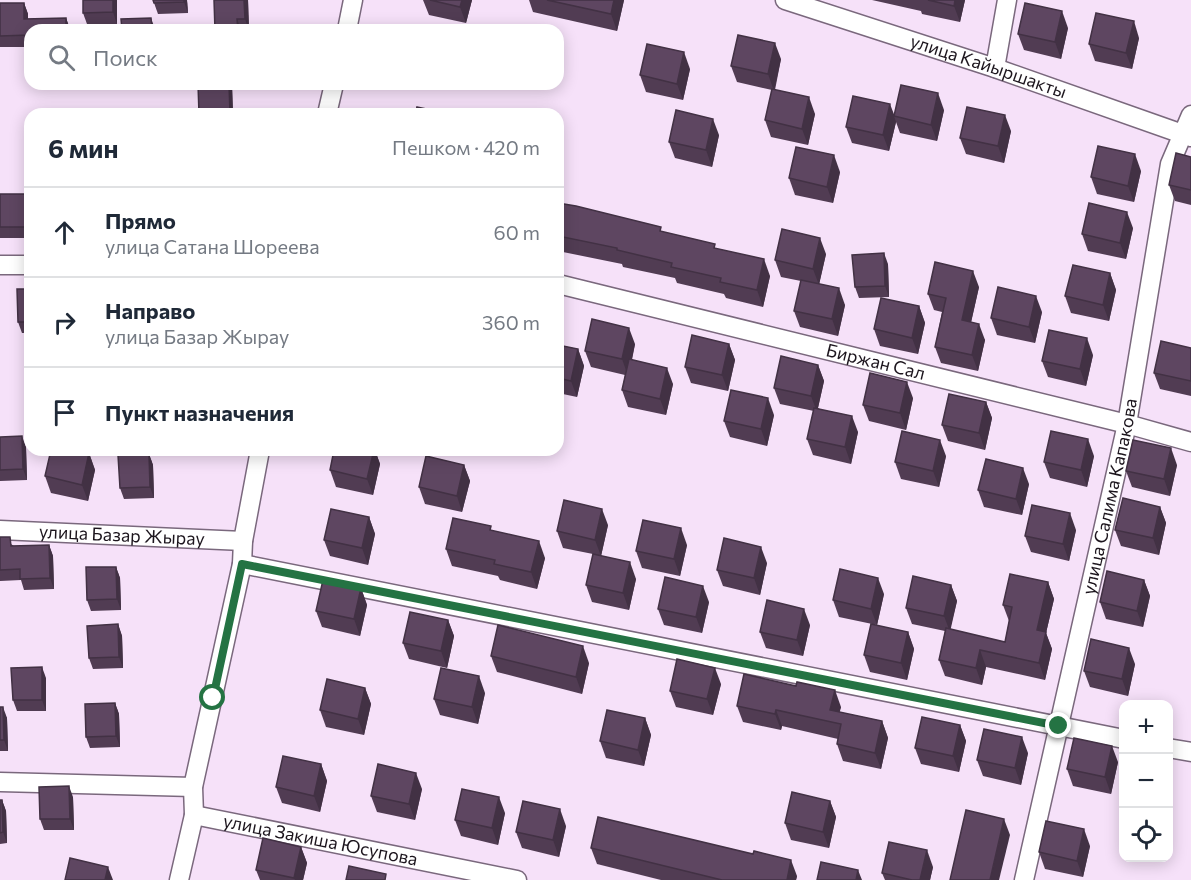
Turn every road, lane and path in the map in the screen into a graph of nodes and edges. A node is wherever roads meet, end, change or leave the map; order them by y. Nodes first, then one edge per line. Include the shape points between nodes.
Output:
1 (354, 0) edge
2 (784, 0) edge
3 (1007, 0) edge
4 (348, 24) edge
5 (995, 68) junction
6 (333, 90) edge
7 (328, 108) edge
8 (1191, 115) edge
9 (1187, 136) edge
10 (0, 265) edge
11 (24, 265) edge
12 (564, 285) edge
13 (1127, 424) junction
14 (1191, 442) edge
15 (259, 456) edge
16 (0, 530) edge
17 (243, 541) junction
18 (242, 564) junction
19 (1059, 726) junction
20 (1119, 738) edge
21 (1173, 749) edge
22 (1191, 752) edge
23 (0, 782) edge
24 (194, 787) junction
25 (194, 814) junction
26 (179, 880) edge
27 (517, 880) edge
28 (1024, 880) edge

1 - 4 street
2 - 5 street, улица Кайыршакты
3 - 5 street
5 - 9 street, улица Кайыршакты
6 - 7 street
8 - 9 street, улица Салима Капакова
9 - 13 street, улица Салима Капакова via 1170,164
10 - 11 street
12 - 13 street, Биржан Сал
13 - 14 street, Биржан Сал
13 - 19 street, улица Салима Капакова
15 - 17 street
16 - 17 street, улица Базар Жырау
17 - 18 street
18 - 19 street
18 - 24 street
19 - 20 street
19 - 28 street, улица Салима Капакова
21 - 22 street
23 - 24 street
24 - 25 street
25 - 26 street
25 - 27 street, улица Закиша Юсупова

